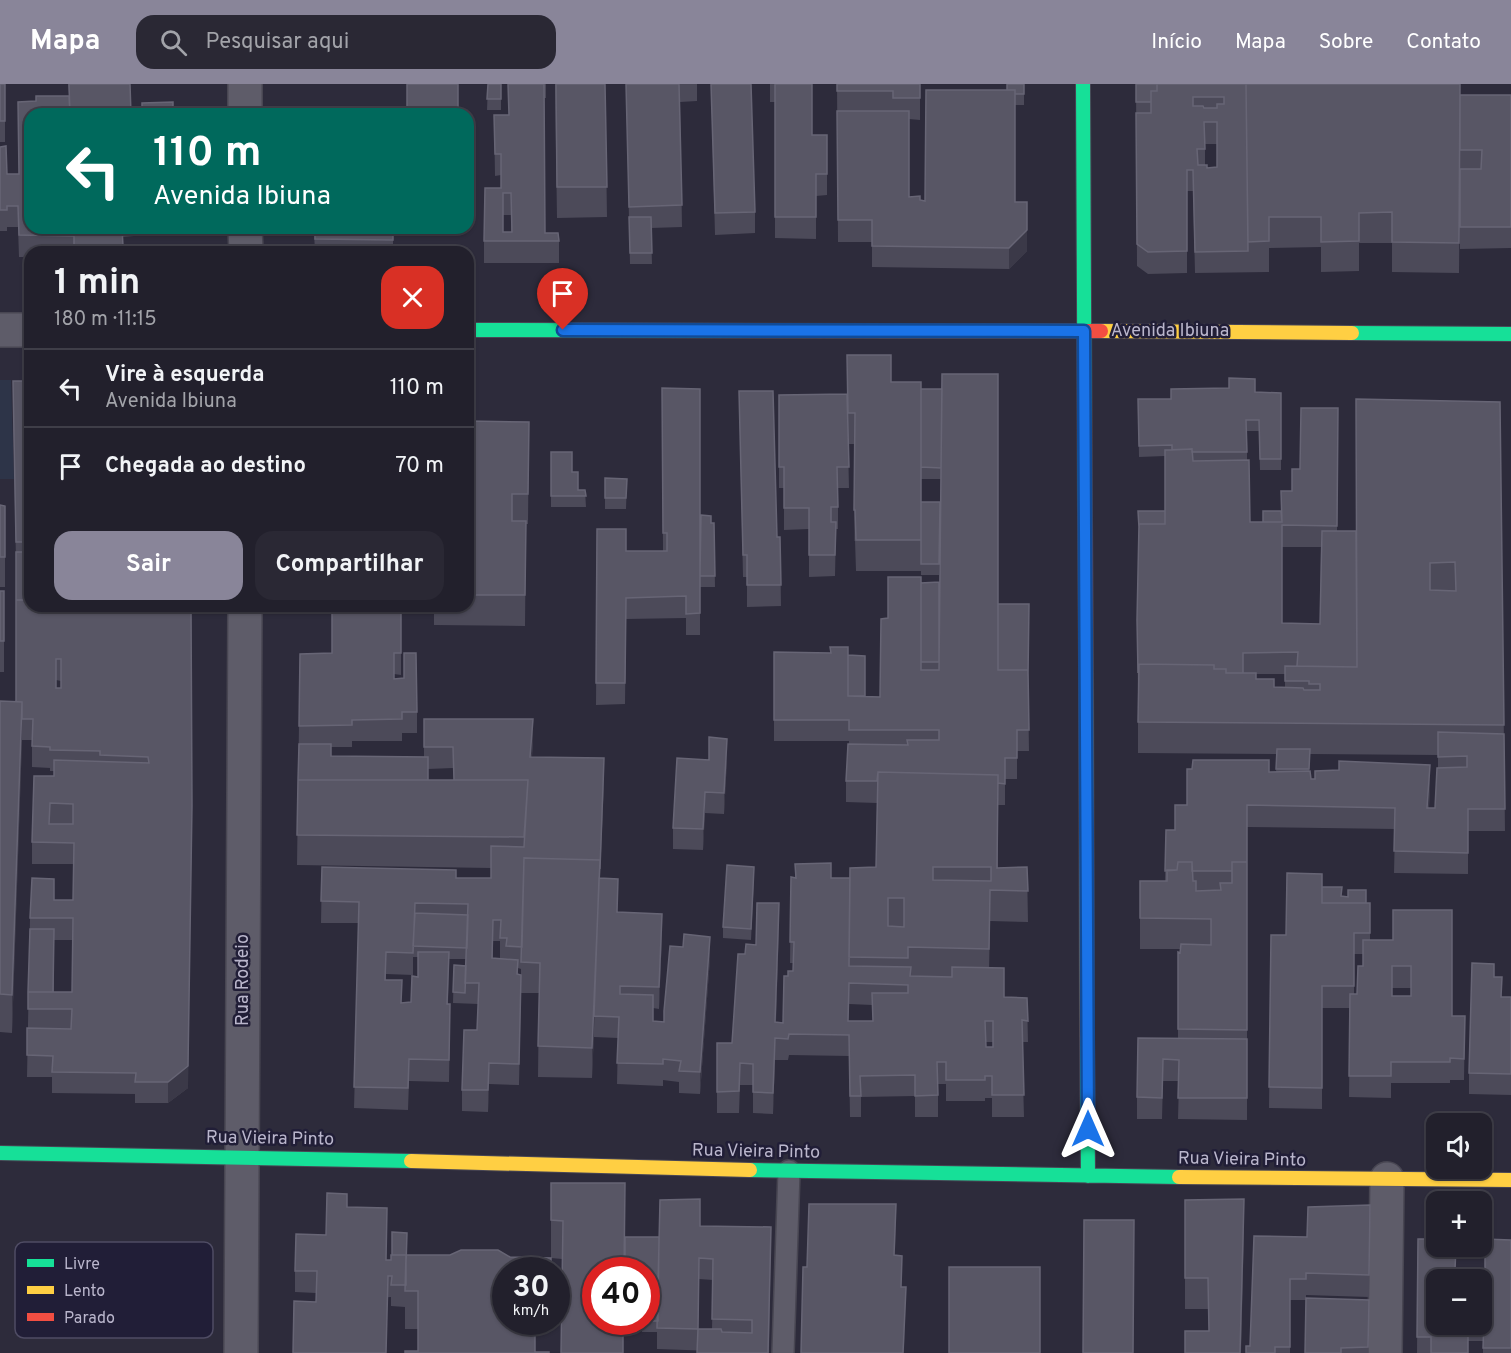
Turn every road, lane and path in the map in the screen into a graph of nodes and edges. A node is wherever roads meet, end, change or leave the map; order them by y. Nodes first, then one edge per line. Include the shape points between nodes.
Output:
1 (245, 84) edge
2 (1083, 84) edge
3 (245, 108) edge
4 (0, 330) edge
5 (24, 330) edge
6 (474, 330) edge
7 (1084, 331) junction
8 (1511, 334) edge
9 (245, 612) edge
10 (0, 1153) edge
11 (243, 1156) junction
12 (789, 1171) junction
13 (1088, 1176) junction
14 (1388, 1179) junction
15 (1511, 1180) edge
16 (241, 1353) edge
17 (783, 1353) edge
18 (1385, 1353) edge

1 - 3 street
2 - 7 street
4 - 5 street
6 - 7 street, Avenida Ibiuna
7 - 8 street, Avenida Ibiuna
7 - 13 street
9 - 11 street, Rua Rodeio
10 - 11 street, Rua Vieira Pinto
11 - 12 street, Rua Vieira Pinto
11 - 16 street, Rua Rodeio
12 - 13 street, Rua Vieira Pinto
12 - 17 lane
13 - 14 street, Rua Vieira Pinto
14 - 15 street, Rua Vieira Pinto
14 - 18 street

